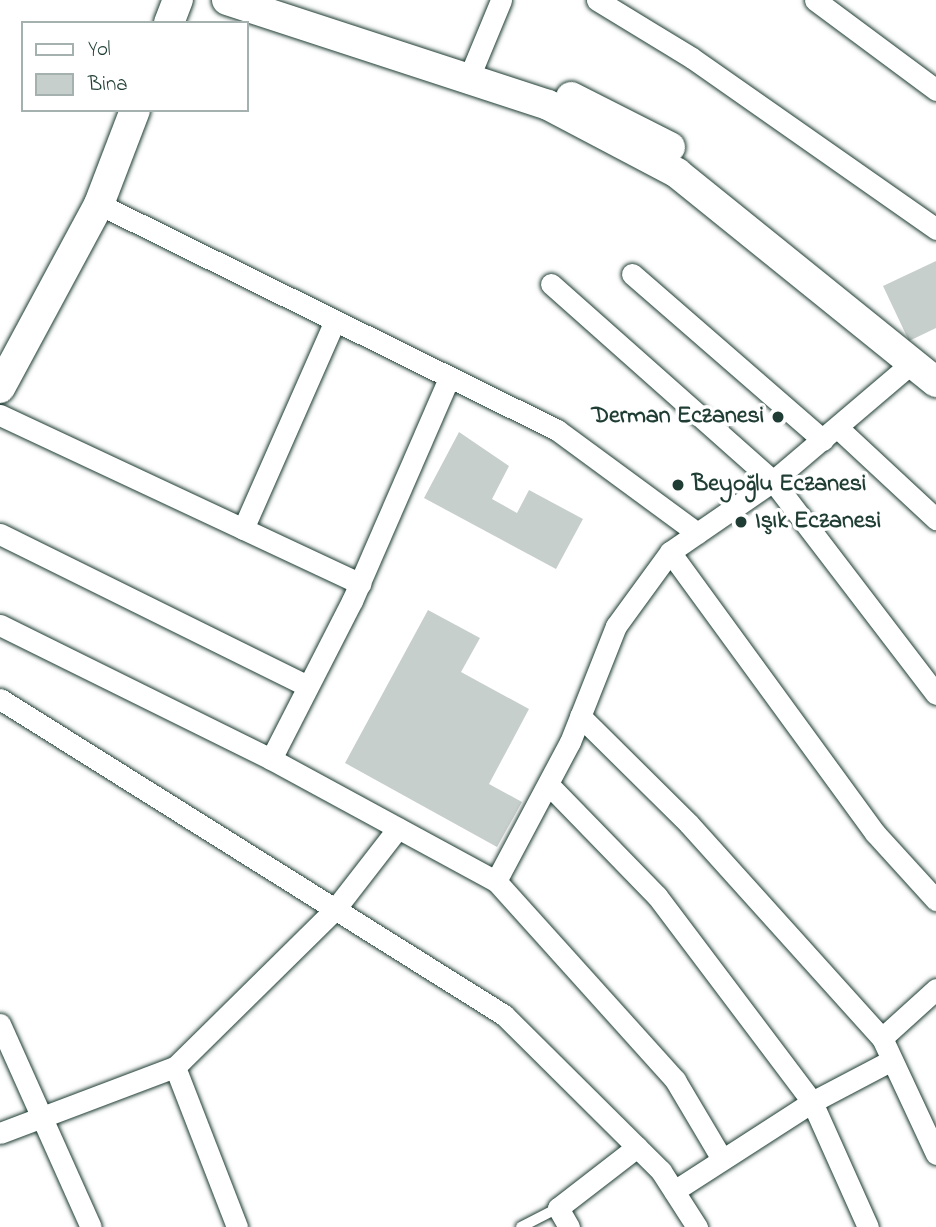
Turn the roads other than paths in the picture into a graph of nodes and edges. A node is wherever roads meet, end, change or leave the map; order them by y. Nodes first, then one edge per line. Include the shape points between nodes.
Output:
1 (178, 0) edge
2 (227, 0) edge
3 (501, 0) edge
4 (597, 0) edge
5 (815, 0) edge
6 (170, 21) edge
7 (470, 75) junction
8 (936, 90) edge
9 (134, 112) edge
10 (99, 204) junction
11 (936, 229) edge
12 (632, 274) dead end
13 (551, 284) dead end
14 (334, 323) junction
15 (925, 356) edge
16 (449, 380) junction
17 (936, 382) edge
18 (0, 388) edge
19 (0, 415) edge
20 (830, 434) junction
21 (773, 481) junction
22 (936, 519) edge
23 (243, 529) junction
24 (697, 533) junction
25 (0, 534) edge
26 (670, 552) junction
27 (360, 584) junction
28 (0, 625) edge
29 (308, 686) junction
30 (936, 694) edge
31 (0, 699) edge
32 (580, 716) junction
33 (271, 759) junction
34 (548, 784) junction
35 (398, 828) junction
36 (496, 881) junction
37 (936, 900) edge
38 (336, 908) junction
39 (936, 989) edge
40 (0, 1024) edge
41 (882, 1038) junction
42 (892, 1060) junction
43 (175, 1068) junction
44 (812, 1102) junction
45 (37, 1119) junction
46 (0, 1133) edge
47 (637, 1147) junction
48 (936, 1154) edge
49 (722, 1159) junction
50 (674, 1191) junction
51 (558, 1208) junction
52 (91, 1227) edge
53 (237, 1227) edge
54 (521, 1227) edge
55 (569, 1227) edge
56 (697, 1227) edge
57 (868, 1227) edge

1 - 6 main road
2 - 7 main road
3 - 7 street
4 - 11 street via 692,58
5 - 8 street
7 - 15 main road via 548,105 677,173
9 - 10 main road
10 - 14 street
10 - 18 main road
12 - 20 street
13 - 21 street
14 - 16 street
14 - 23 street
15 - 17 main road
15 - 20 street
16 - 24 street via 556,430
16 - 27 street
19 - 23 street
20 - 21 street
20 - 22 street
21 - 24 street
21 - 30 street
23 - 27 street
24 - 26 street
25 - 29 street
26 - 32 street via 616,626
26 - 37 street via 874,833
27 - 29 street
28 - 33 street
29 - 33 street
31 - 38 street
32 - 34 street
32 - 41 street via 689,824
33 - 35 street
34 - 36 street
34 - 44 street via 657,896
35 - 36 street
35 - 38 street
36 - 49 street via 675,1080
38 - 43 street
38 - 47 street via 504,1015
39 - 41 street
40 - 45 street
41 - 42 street
42 - 44 street
42 - 48 street
43 - 45 street
43 - 53 street
44 - 49 street
44 - 57 street
45 - 46 street
45 - 52 street
47 - 50 street
47 - 51 street
49 - 50 street
50 - 56 street
51 - 54 lane
51 - 55 street

